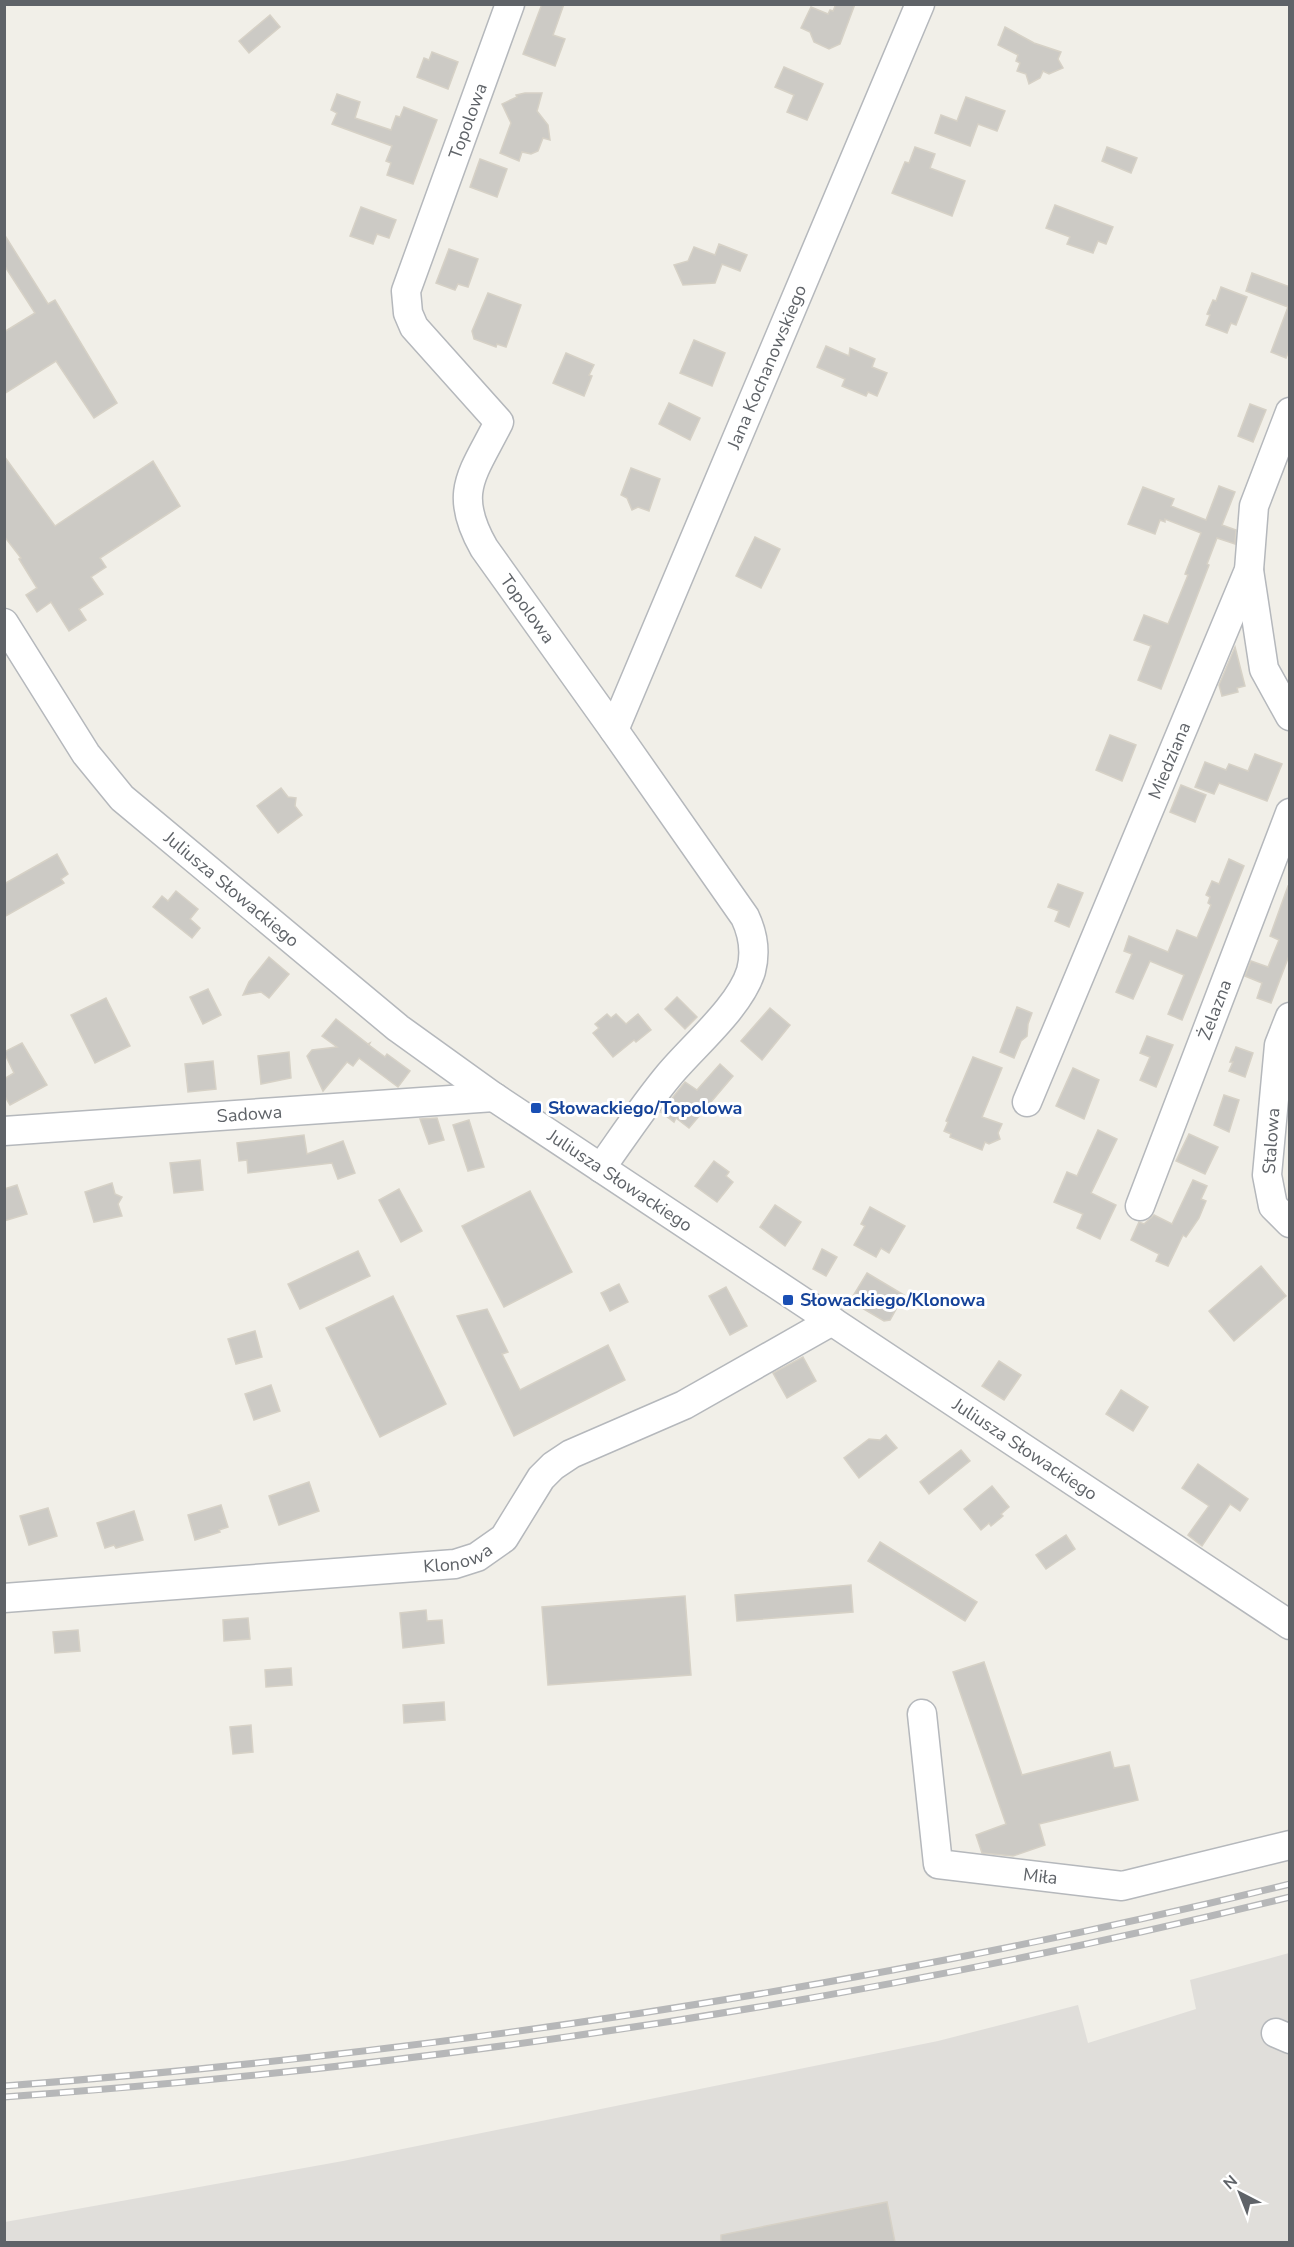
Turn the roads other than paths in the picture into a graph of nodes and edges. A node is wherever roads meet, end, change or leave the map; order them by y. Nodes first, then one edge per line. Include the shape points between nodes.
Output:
1 (510, 4) edge
2 (920, 4) edge
3 (1290, 412) edge
4 (1249, 570) junction
5 (4, 623) edge
6 (1290, 716) edge
7 (614, 729) junction
8 (1290, 813) edge
9 (1290, 1017) edge
10 (494, 1096) junction
11 (1028, 1102) dead end
12 (4, 1131) edge
13 (600, 1168) junction
14 (1140, 1206) dead end
15 (1290, 1223) edge
16 (832, 1322) junction
17 (4, 1598) edge
18 (1290, 1625) edge
19 (922, 1714) dead end
20 (1290, 1845) edge

1 - 7 street, Topolowa via 406,291 408,313 414,327 499,422 470,478 466,502 471,526
2 - 7 street, Jana Kochanowskiego
3 - 4 street, Miedziana via 1254,506
4 - 6 street via 1264,669
4 - 11 street, Miedziana
5 - 10 street, Juliusza Słowackiego via 86,754 122,798 399,1028
7 - 13 street, Topolowa via 745,917 752,932 753,957 750,972 735,1000 668,1076
8 - 14 street, Żelazna
9 - 15 street, Stalowa via 1279,1045 1268,1155 1273,1206
10 - 12 street, Sadowa
10 - 13 street, Juliusza Słowackiego
13 - 16 street, Juliusza Słowackiego
16 - 17 street, Klonowa via 684,1405 571,1454 541,1478 504,1538 477,1557 455,1564
16 - 18 street, Juliusza Słowackiego
19 - 20 street, Miła via 938,1864 1122,1886

